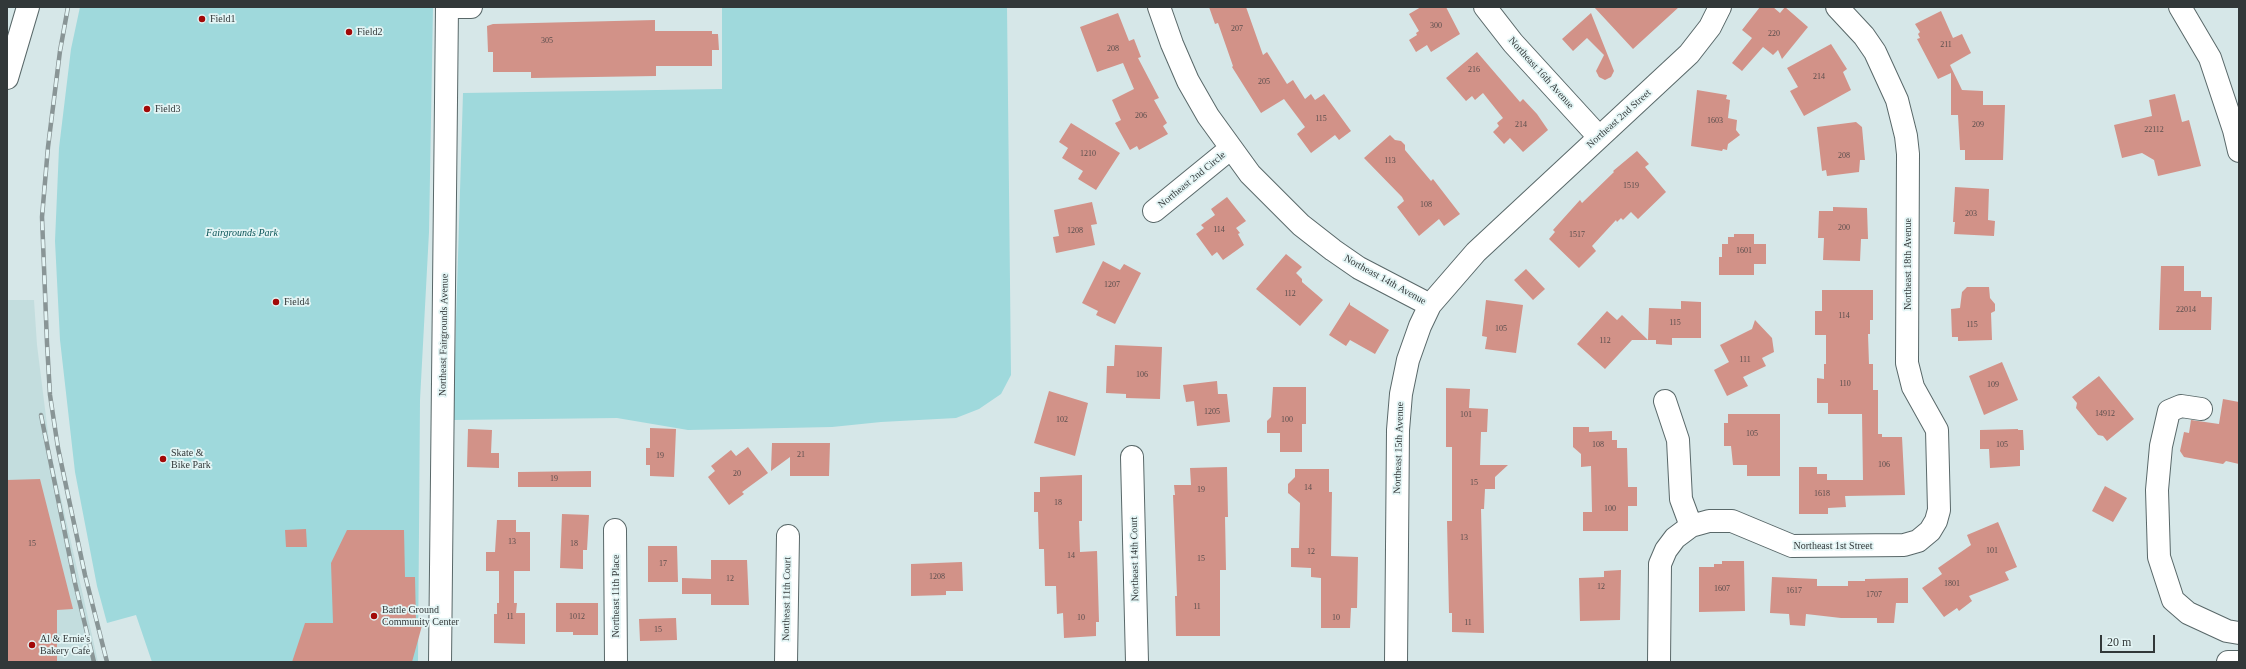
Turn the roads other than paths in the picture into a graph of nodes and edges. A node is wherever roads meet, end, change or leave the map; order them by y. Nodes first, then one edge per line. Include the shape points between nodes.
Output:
1 (28, 7) edge
2 (447, 7) edge
3 (471, 7) edge
4 (1159, 7) edge
5 (1485, 7) edge
6 (1720, 7) edge
7 (1838, 7) edge
8 (2180, 7) edge
9 (7, 78) edge
10 (1599, 137) junction
11 (1230, 149) junction
12 (2239, 151) edge
13 (1154, 211) dead end
14 (1508, 222) joint
15 (1430, 305) junction
16 (1665, 401) dead end
17 (2201, 409) dead end
18 (1132, 457) dead end
19 (1690, 526) junction
20 (615, 530) dead end
21 (1930, 531) joint
22 (788, 536) dead end
23 (2239, 633) edge
24 (440, 662) edge
25 (616, 662) edge
26 (786, 662) edge
27 (1137, 662) edge
28 (1396, 662) edge
29 (1660, 662) edge
30 (2228, 662) edge
31 (2239, 662) edge

1 - 9 street
2 - 3 street
2 - 24 street, Northeast Fairgrounds Avenue
4 - 11 street, Northeast 14th Avenue via 1188,81
5 - 10 street, Northeast 16th Avenue via 1513,43
6 - 10 street, Northeast 2nd Street via 1710,27 1689,54
7 - 21 street, Northeast 18th Avenue via 1875,52 1897,100 1906,136 1907,363 1913,387 1934,421 1939,441 1939,510
8 - 12 street via 2210,58
10 - 14 street, Northeast 2nd Street
11 - 13 street, Northeast 2nd Circle
11 - 15 street, Northeast 14th Avenue via 1278,203 1333,250 1359,268
14 - 15 street, Northeast 15th Avenue via 1452,277
15 - 28 street, Northeast 15th Avenue via 1408,360 1400,394
16 - 19 street via 1678,440 1681,499
17 - 23 street via 2181,406 2169,411 2161,446 2157,490 2159,557 2174,600 2188,613 2227,631
18 - 27 street, Northeast 14th Court
19 - 21 street, Northeast 1st Street via 1709,522 1732,522 1782,544 1802,547 1904,545 1918,541
19 - 29 street via 1675,538 1660,564
20 - 25 street, Northeast 11th Place
22 - 26 street, Northeast 11th Court
30 - 31 street

